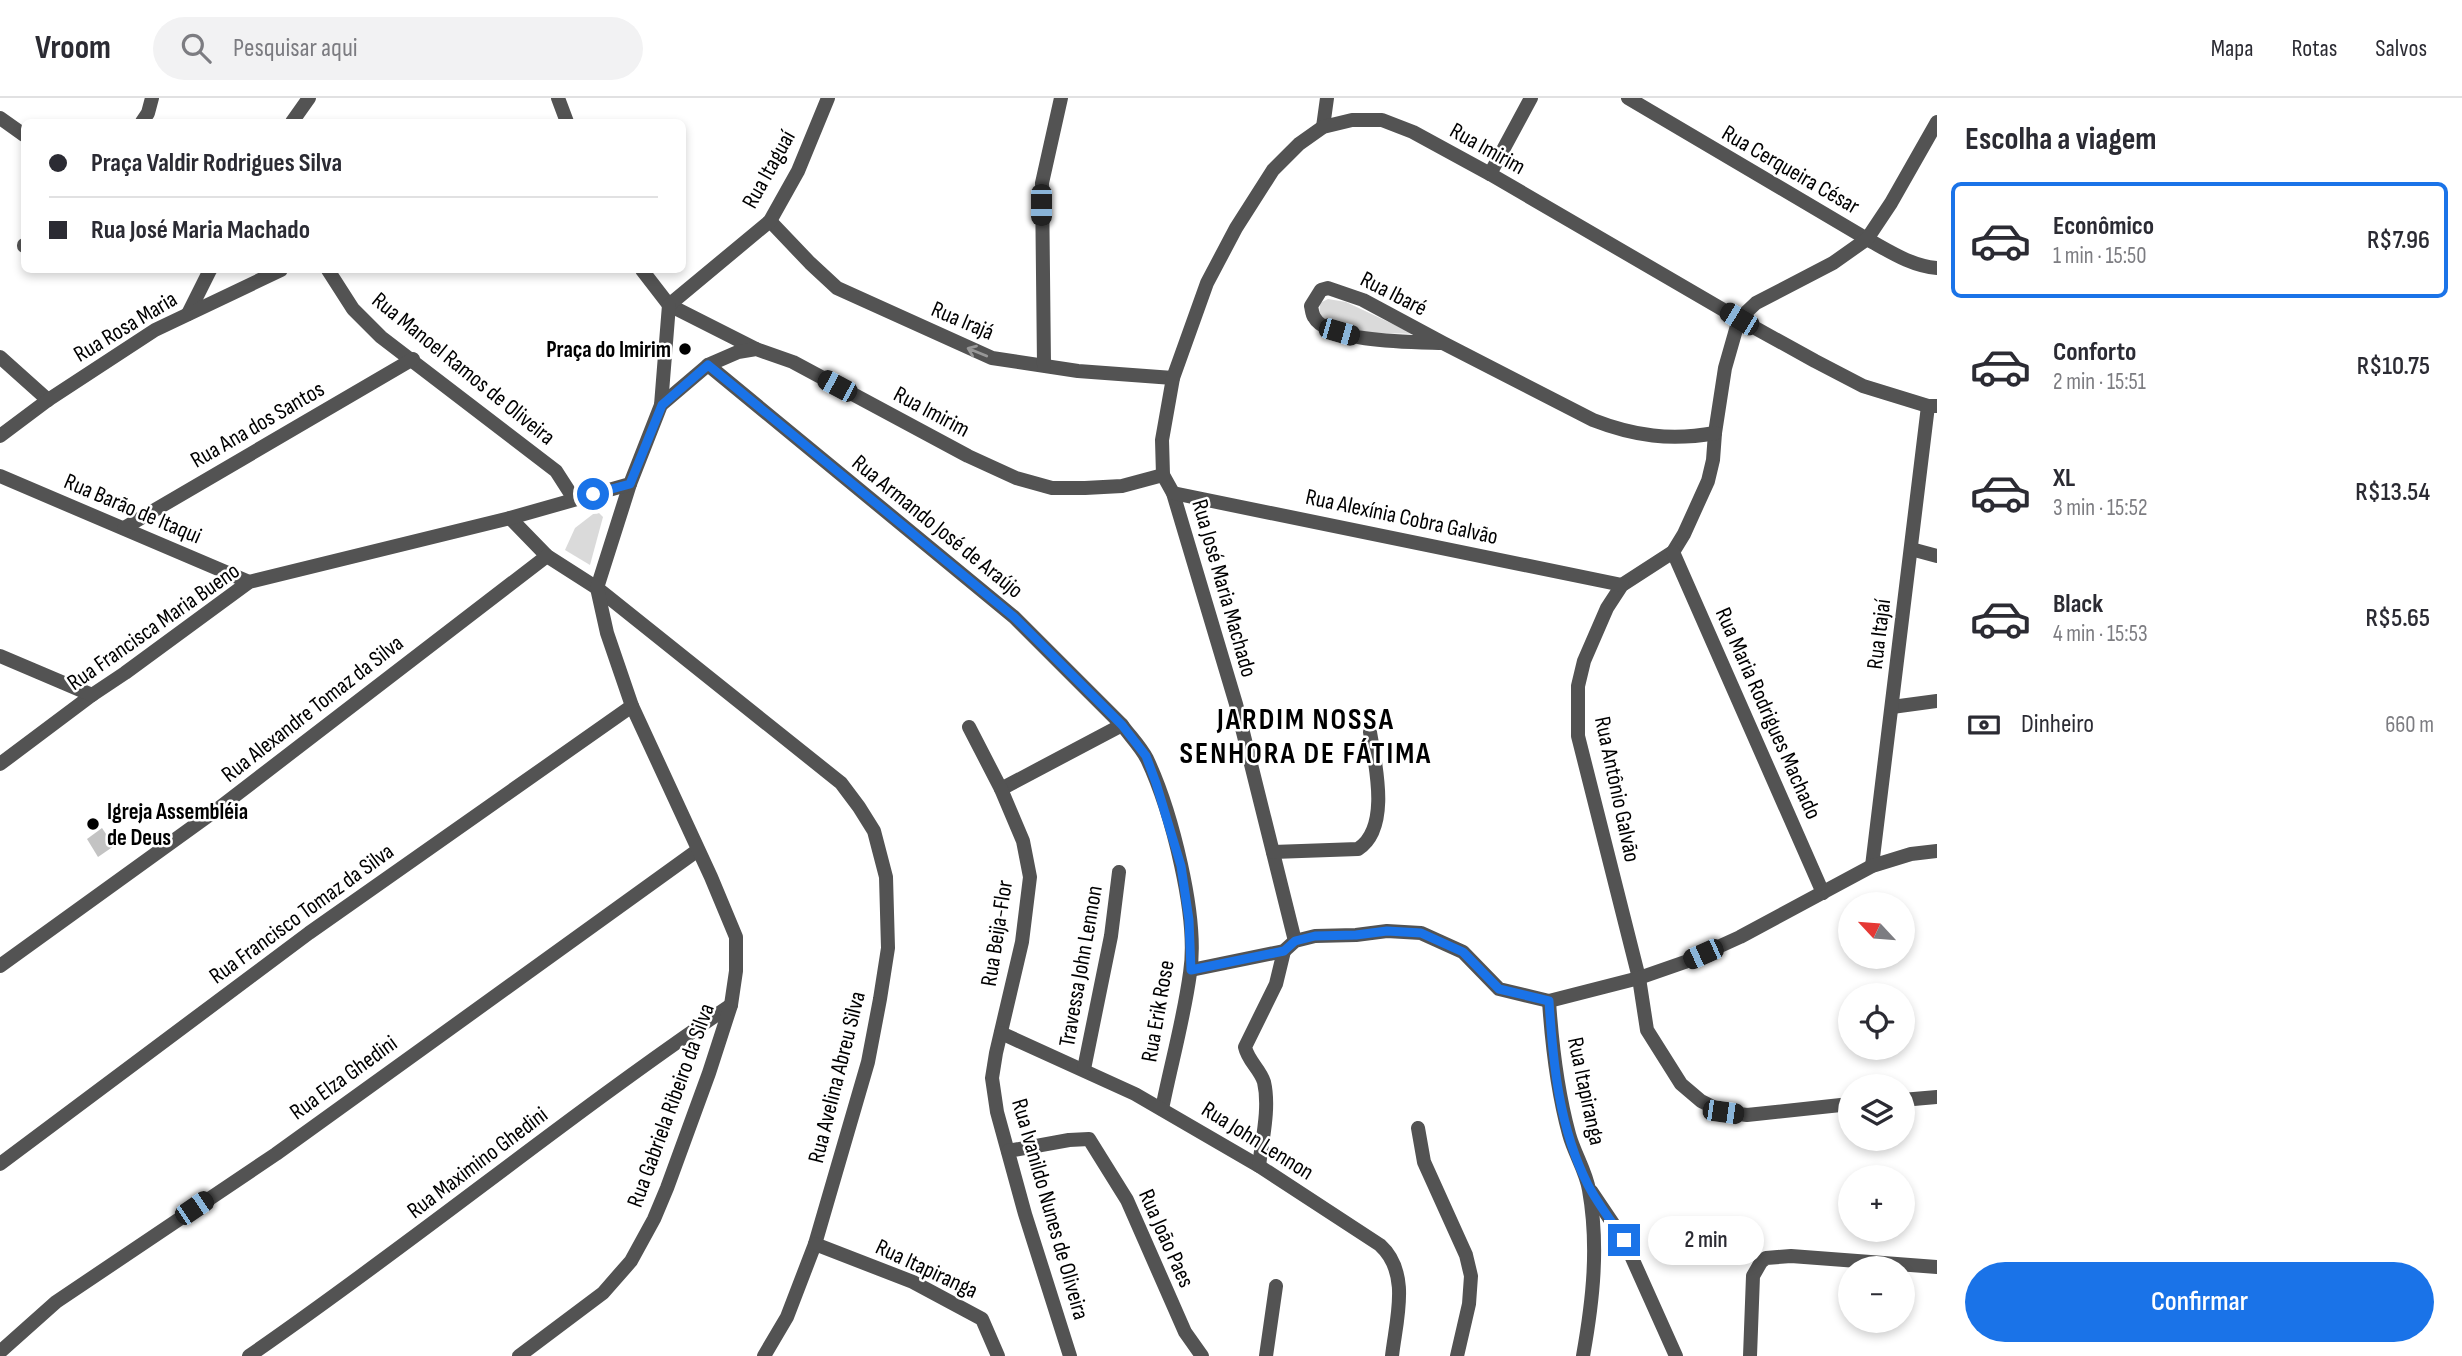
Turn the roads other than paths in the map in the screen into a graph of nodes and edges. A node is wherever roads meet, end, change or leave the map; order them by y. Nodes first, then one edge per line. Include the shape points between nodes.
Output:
1 (152, 98) edge
2 (309, 98) edge
3 (558, 98) edge
4 (828, 98) edge
5 (1061, 98) edge
6 (1327, 98) edge
7 (1531, 98) edge
8 (1628, 98) edge
9 (0, 118) edge
10 (144, 119) edge
11 (294, 119) edge
12 (566, 119) edge
13 (1937, 122) edge
14 (1323, 127) junction
15 (21, 133) edge
16 (1490, 174) junction
17 (770, 221) junction
18 (1867, 239) junction
19 (1937, 268) edge
20 (208, 273) edge
21 (275, 273) edge
22 (330, 273) edge
23 (644, 273) edge
24 (669, 305) junction
25 (188, 313) junction
26 (1739, 319) junction
27 (1443, 344) junction
28 (756, 349) junction
29 (0, 357) edge
30 (413, 359) junction
31 (708, 365) junction
32 (1044, 365) junction
33 (1173, 378) junction
34 (48, 400) junction
35 (662, 405) junction
36 (1933, 406) edge
37 (1714, 433) junction
38 (0, 436) edge
39 (1163, 475) junction
40 (0, 477) edge
41 (630, 484) junction
42 (1173, 492) junction
43 (574, 499) junction
44 (510, 518) junction
45 (124, 528) junction
46 (1911, 549) junction
47 (1673, 552) junction
48 (547, 556) junction
49 (1937, 556) edge
50 (249, 582) junction
51 (1622, 584) junction
52 (597, 588) junction
53 (0, 656) edge
54 (92, 695) junction
55 (1937, 701) edge
56 (632, 706) junction
57 (1892, 706) junction
58 (1122, 725) junction
59 (969, 727) dead end
60 (1370, 732) dead end
61 (0, 764) edge
62 (1001, 789) junction
63 (698, 850) junction
64 (1937, 851) edge
65 (1273, 852) junction
66 (1872, 866) junction
67 (1119, 872) dead end
68 (1824, 893) junction
69 (1289, 946) junction
70 (0, 966) edge
71 (1191, 970) junction
72 (1639, 978) junction
73 (1549, 1001) junction
74 (731, 1005) junction
75 (1001, 1032) junction
76 (1084, 1069) junction
77 (1937, 1097) edge
78 (1915, 1099) edge
79 (1838, 1105) edge
80 (1162, 1109) junction
81 (1418, 1128) dead end
82 (1008, 1151) junction
83 (0, 1164) edge
84 (1259, 1166) junction
85 (1589, 1186) junction
86 (815, 1244) junction
87 (1937, 1267) edge
88 (1276, 1286) dead end
89 (0, 1352) edge
90 (249, 1356) edge
91 (519, 1356) edge
92 (764, 1356) edge
93 (998, 1356) edge
94 (1070, 1356) edge
95 (1202, 1356) edge
96 (1266, 1356) edge
97 (1392, 1356) edge
98 (1457, 1356) edge
99 (1583, 1356) edge
100 (1676, 1356) edge
101 (1750, 1356) edge

1 - 10 street
2 - 11 street
3 - 12 street
4 - 17 street, Rua Itaguaí via 798,171
5 - 32 street via 1042,183
6 - 14 street
7 - 16 street
8 - 18 street, Rua Cerqueira César
9 - 15 street
13 - 18 street
14 - 16 street, Rua Imirim via 1352,120 1382,120
14 - 33 street, Rua Imirim via 1273,170 1236,228 1207,283
16 - 26 street, Rua Imirim
17 - 24 street, Rua Itaguaí
32 -> 17 street, Rua Irajá via 992,358 837,288
18 - 19 street, Rua Cerqueira César via 1903,259
18 - 26 street via 1756,303
20 - 25 street
21 - 25 street, Rua Rosa Maria
22 - 30 street, Rua Manoel Ramos de Oliveira via 353,309 381,337
23 - 24 street
24 - 28 street, Rua Imirim
24 - 35 street
25 - 34 street, Rua Rosa Maria
26 - 36 street, Rua Imirim via 1863,386
26 - 37 street, Rua Antônio Galvão
27 - 27 street, Rua Ibaré via 1348,335 1323,326 1314,318 1311,306 1321,290 1340,291 1389,312
27 - 37 street, Rua Ibaré via 1618,430 1688,438
28 - 31 street
28 - 39 street, Rua Imirim via 793,362 1016,478 1052,488 1085,488 1122,486
29 - 34 street
30 - 43 street, Rua Manoel Ramos de Oliveira via 556,471
30 - 45 street, Rua Ana dos Santos
31 - 35 street
31 - 58 street, Rua Armando José de Araújo via 1014,617
32 - 33 street, Rua Irajá
33 - 39 street, Rua Imirim via 1162,440
34 - 38 street, Rua Rosa Maria
35 - 41 street
36 - 46 street, Rua Itajaí
37 - 47 street, Rua Antônio Galvão via 1708,481
39 - 42 street, Rua Imirim
40 - 45 street, Rua Barão de Itaqui
41 - 43 street, Rua Francisca Maria Bueno
41 - 52 street
42 - 51 street, Rua Alexínia Cobra Galvão
42 - 65 street, Rua José Maria Machado via 1236,704
43 - 44 street, Rua Francisca Maria Bueno
44 - 48 street, Rua Avelina Abreu Silva
44 - 50 street, Rua Francisca Maria Bueno
45 - 50 street, Rua Barão de Itaqui
46 - 49 street
46 - 57 street, Rua Itajaí
47 - 51 street, Rua Antônio Galvão
47 - 68 street, Rua Maria Rodrigues Machado
48 - 52 street, Rua Avelina Abreu Silva
48 - 70 street, Rua Alexandre Tomaz da Silva via 219,808
50 - 54 street, Rua Francisca Maria Bueno
51 - 72 street, Rua Antônio Galvão via 1584,661 1578,686 1578,736
52 - 56 street, Rua Gabriela Ribeiro da Silva
52 - 86 street, Rua Avelina Abreu Silva via 841,783 874,831 886,877 888,948 868,1062
53 - 54 street
54 - 61 street, Rua Francisca Maria Bueno
55 - 57 street
56 - 63 street, Rua Gabriela Ribeiro da Silva
56 - 83 street, Rua Francisco Tomaz da Silva via 309,933
57 - 66 street, Rua Itajaí
58 - 62 street
58 - 71 street, Rua Erik Rose via 1146,756 1181,866
59 - 62 street, Rua Beija-Flor
60 - 65 street via 1380,791 1366,845
62 - 75 street, Rua Beija-Flor via 1023,841 1030,877 1022,942
63 - 74 street, Rua Gabriela Ribeiro da Silva via 736,937
63 - 89 street, Rua Elza Ghedini via 276,1154 67,1294
64 - 66 street
65 - 69 street, Rua José Maria Machado
66 - 68 street
67 - 76 street, Travessa John Lennon
68 - 72 street via 1740,937
69 - 71 street
69 - 73 street via 1315,936 1421,933 1463,952 1499,989
69 - 84 street via 1245,1047 1264,1080
71 - 80 street, Rua Erik Rose
72 - 73 street
72 - 79 street, Rua Antônio Galvão via 1647,1030 1681,1084 1701,1101 1723,1112 1747,1115
73 - 85 street, Rua Itapiranga via 1562,1108
74 - 90 street, Rua Maximino Ghedini
74 - 91 street, Rua Gabriela Ribeiro da Silva via 667,1188 631,1261 603,1293
75 - 76 street, Rua John Lennon
75 - 82 street, Rua Ivanildo Nunes de Oliveira via 992,1078
76 - 80 street, Rua John Lennon
77 - 78 street
80 - 84 street, Rua John Lennon
81 - 98 street via 1424,1162 1471,1276
82 - 94 street, Rua Ivanildo Nunes de Oliveira
82 - 95 street, Rua João Paes via 1089,1139 1127,1200 1176,1314
84 - 97 street, Rua John Lennon via 1388,1252 1399,1297
85 - 99 street, Rua Itapiranga via 1595,1264
85 - 100 street via 1624,1240
86 - 92 street, Rua Avelina Abreu Silva via 788,1317
86 - 93 street, Rua Itapiranga via 913,1282 982,1319
87 - 101 street via 1825,1257 1766,1258 1753,1276
88 - 96 street

